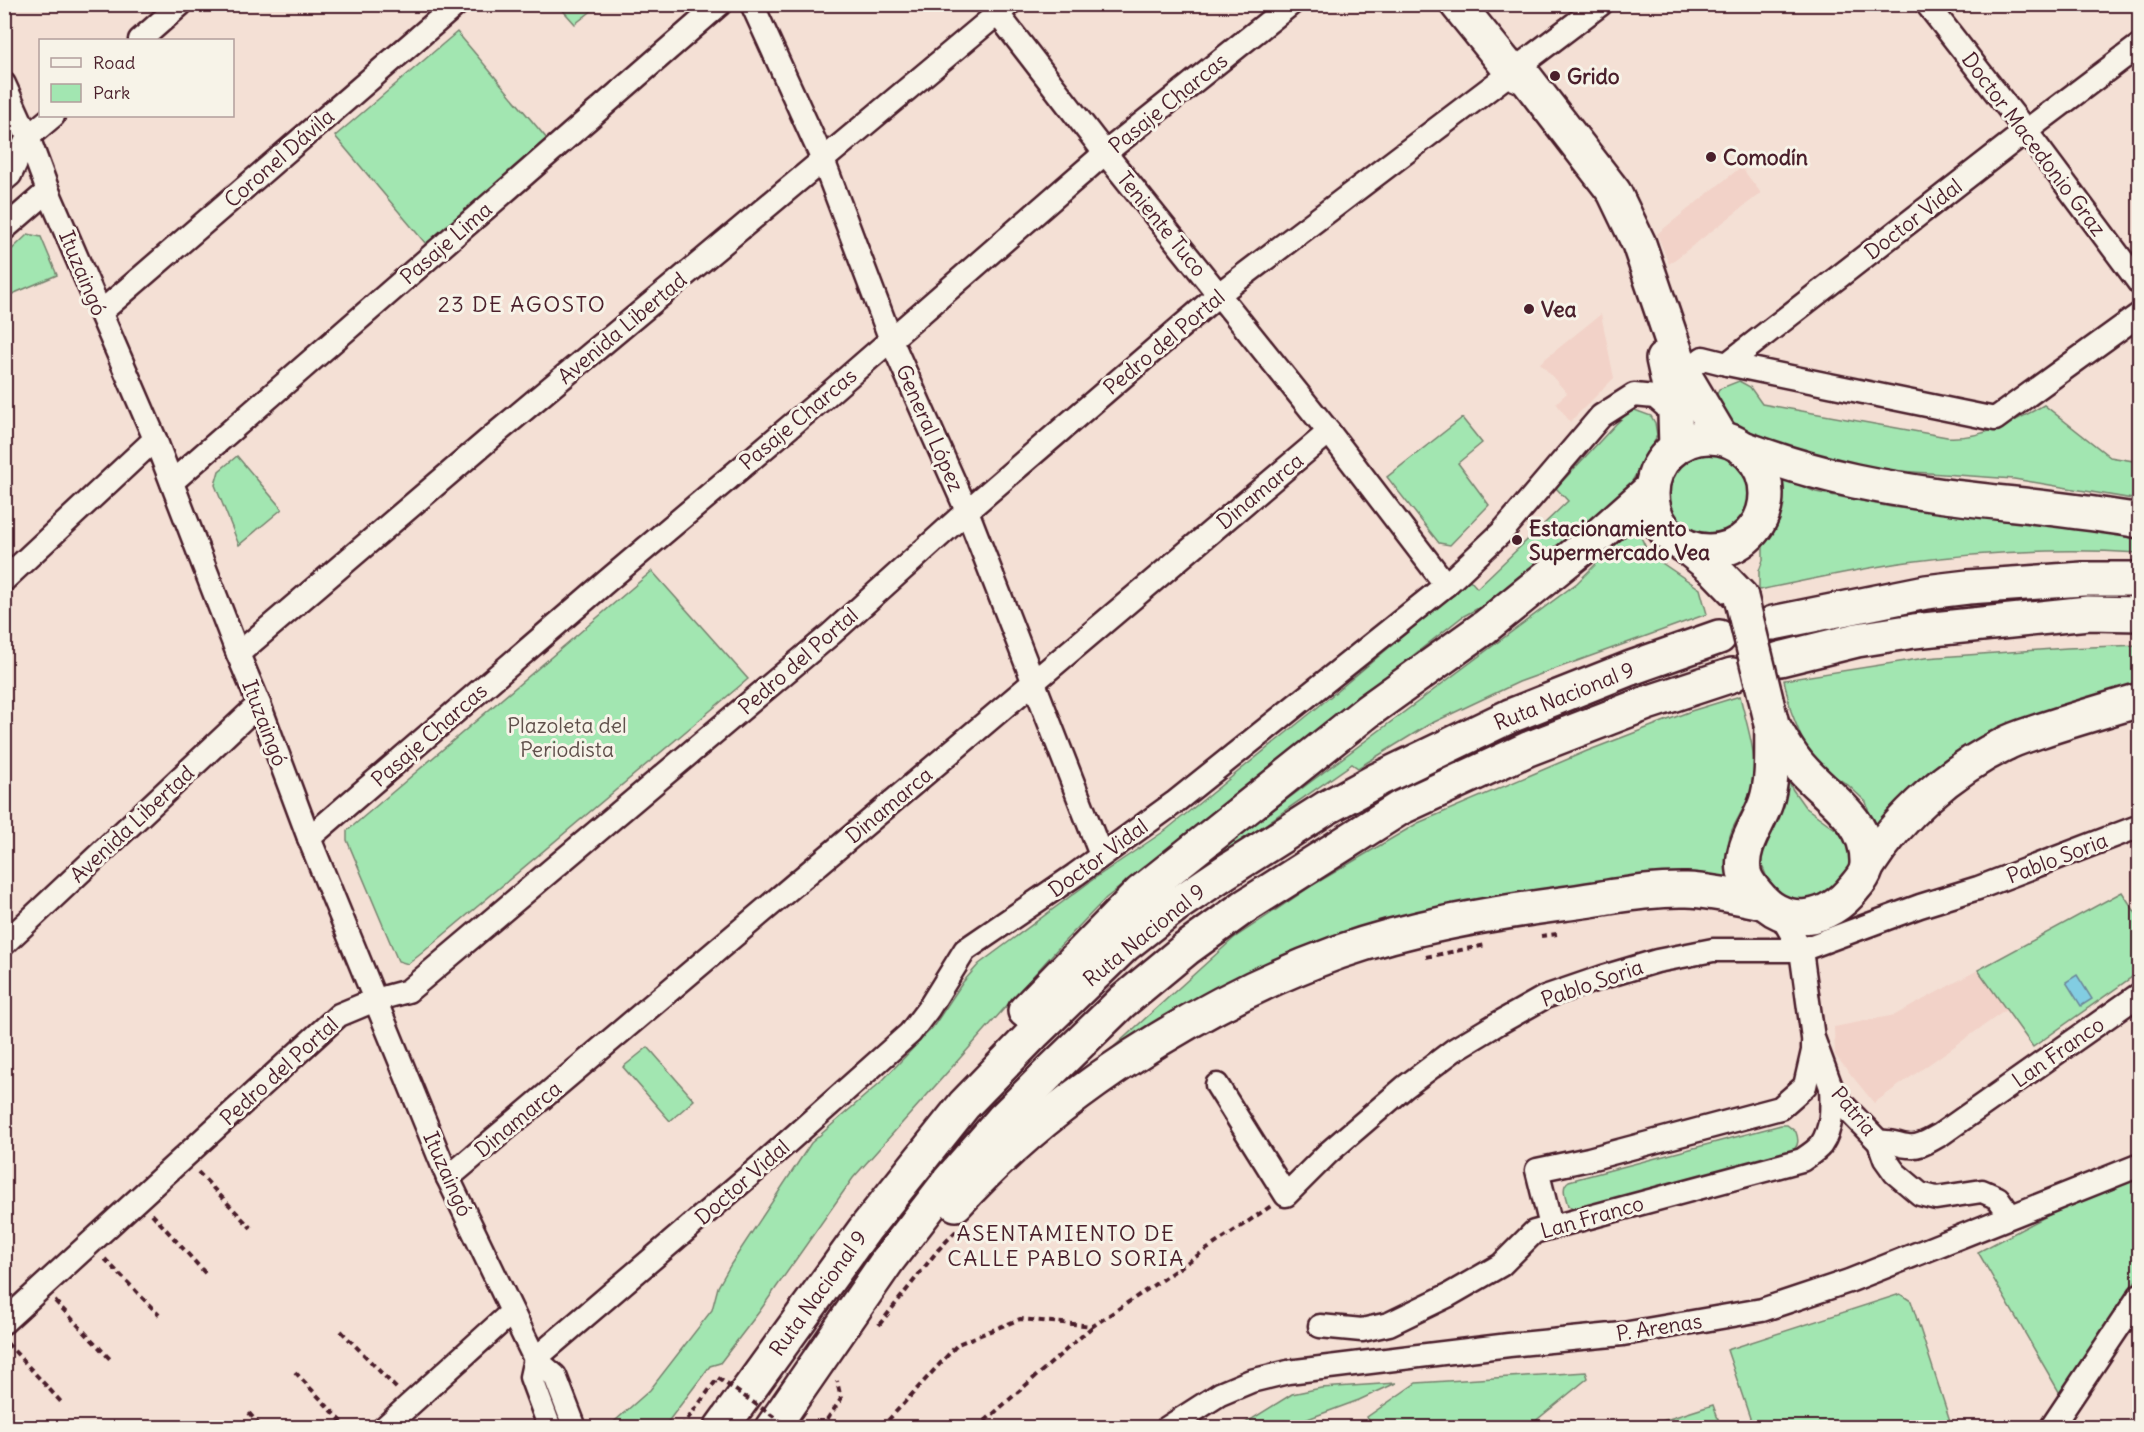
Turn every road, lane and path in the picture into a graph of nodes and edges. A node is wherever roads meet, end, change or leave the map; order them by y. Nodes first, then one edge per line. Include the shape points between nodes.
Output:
1 (182, 4) edge
2 (457, 4) edge
3 (720, 4) edge
4 (752, 4) edge
5 (1291, 4) edge
6 (1457, 4) edge
7 (1601, 4) edge
8 (1927, 4) edge
9 (999, 8) edge
10 (141, 39) edge
11 (2139, 45) edge
12 (1512, 72) junction
13 (4, 84) edge
14 (52, 117) edge
15 (2026, 131) junction
16 (28, 137) junction
17 (1105, 153) junction
18 (823, 160) junction
19 (4, 180) edge
20 (48, 191) junction
21 (4, 229) edge
22 (2139, 284) edge
23 (1219, 294) junction
24 (100, 312) junction
25 (2139, 314) edge
26 (891, 340) junction
27 (1727, 364) junction
28 (1683, 373) junction
29 (1675, 414) junction
30 (1329, 432) junction
31 (155, 439) junction
32 (1733, 443) junction
33 (1676, 447) junction
34 (172, 482) junction
35 (1652, 489) junction
36 (967, 511) junction
37 (2139, 521) edge
38 (1750, 535) junction
39 (1684, 546) junction
40 (2139, 579) edge
41 (4, 580) edge
42 (1446, 585) junction
43 (1741, 597) junction
44 (2139, 614) edge
45 (1773, 623) dead end
46 (1719, 637) dead end
47 (238, 654) junction
48 (1780, 659) dead end
49 (1732, 675) dead end
50 (1034, 682) junction
51 (2139, 700) edge
52 (259, 704) junction
53 (1772, 724) junction
54 (2138, 832) edge
55 (309, 838) junction
56 (1101, 855) junction
57 (1867, 867) junction
58 (1848, 896) junction
59 (1771, 907) junction
60 (1567, 933) dead end
61 (1538, 937) dead end
62 (1494, 943) dead end
63 (4, 944) edge
64 (1801, 950) junction
65 (1418, 958) dead end
66 (2139, 994) edge
67 (375, 1000) junction
68 (1813, 1038) junction
69 (1217, 1085) dead end
70 (1831, 1087) junction
71 (1879, 1142) junction
72 (183, 1156) junction
73 (2139, 1165) edge
74 (448, 1178) junction
75 (1286, 1195) junction
76 (137, 1198) junction
77 (2010, 1215) junction
78 (961, 1226) dead end
79 (1551, 1226) junction
80 (251, 1228) dead end
81 (865, 1229) junction
82 (90, 1243) junction
83 (206, 1274) dead end
84 (42, 1288) junction
85 (2139, 1295) edge
86 (512, 1312) junction
87 (159, 1315) dead end
88 (4, 1322) edge
89 (878, 1325) dead end
90 (1093, 1326) junction
91 (1320, 1326) dead end
92 (341, 1331) dead end
93 (833, 1339) junction
94 (4, 1340) edge
95 (110, 1359) dead end
96 (535, 1359) junction
97 (295, 1372) dead end
98 (839, 1374) dead end
99 (61, 1402) dead end
100 (410, 1403) junction
101 (249, 1413) dead end
102 (262, 1428) edge
103 (348, 1428) edge
104 (384, 1428) edge
105 (550, 1428) edge
106 (575, 1428) edge
107 (681, 1428) edge
108 (721, 1428) edge
109 (772, 1428) edge
110 (790, 1428) edge
111 (821, 1428) edge
112 (880, 1428) edge
113 (977, 1428) edge
114 (1167, 1428) edge
115 (2050, 1428) edge

1 - 10 street
2 - 24 street, Coronel Dávila
3 - 34 street, Pasaje Lima
4 - 18 street, General López
5 - 17 street, Pasaje Charcas
6 - 12 main road
7 - 12 street, Pedro del Portal
8 - 15 street, Doctor Macedonio Graz
9 - 17 street, Teniente Tuco
9 - 18 street, Avenida Libertad
11 - 15 street, Doctor Vidal
12 - 23 street, Pedro del Portal
12 - 28 main road via 1526,78 1614,192 1639,244
12 - 29 main road via 1515,87 1605,208 1626,251 1667,372
13 - 16 street, Ituzaingó
14 - 16 street
15 - 22 street, Doctor Macedonio Graz
15 - 27 street, Doctor Vidal
16 - 19 street via 10,176
16 - 20 street, Ituzaingó
17 - 23 street, Teniente Tuco
17 - 26 street, Pasaje Charcas
18 - 26 street, General López
18 - 47 street, Avenida Libertad
20 - 21 street
20 - 24 street, Ituzaingó
23 - 30 street, Teniente Tuco
23 - 36 street, Pedro del Portal
24 - 31 street, Ituzaingó
25 - 27 street via 1995,419
26 - 36 street, General López
26 - 55 street, Pasaje Charcas
27 - 28 street via 1703,358
28 - 32 main road
29 - 33 main road
29 - 42 street, Doctor Vidal via 1655,397 1634,395 1601,416 1502,532
30 - 42 street, Teniente Tuco
30 - 50 street, Dinamarca
31 - 34 street, Ituzaingó
31 - 41 street
32 - 33 main road via 1706,436
32 - 37 main road via 1785,463 1856,481
32 - 38 main road via 1756,461 1767,491 1765,507
33 - 35 main road via 1664,458
34 - 47 street, Ituzaingó
35 - 39 main road via 1659,523
35 - 81 main road via 1485,627 1368,711 1140,893 982,1057 911,1149
36 - 50 street, General López
36 - 67 street, Pedro del Portal via 831,634 408,992
38 - 39 main road via 1719,551
38 - 43 main road
39 - 43 main road
40 - 45 main road via 2083,579 1926,592
42 - 56 street, Doctor Vidal via 1239,752
43 - 53 main road, bridge
44 - 48 main road via 2088,613 1914,631
46 - 81 main road, Ruta Nacional 9 via 1510,716 1443,747 1326,808 1176,905 1125,945 1032,1034 964,1106
47 - 52 street, Ituzaingó
49 - 93 main road, Ruta Nacional 9 via 1527,749 1411,803 1244,907 1186,949 1122,1002 1002,1120 888,1260
50 - 56 street, General López
50 - 74 street, Dinamarca
51 - 57 main road via 2006,743 1960,771 1920,805
52 - 55 street, Ituzaingó
52 - 63 street, Avenida Libertad
53 - 57 main road via 1796,762 1855,820 1867,845
53 - 59 main road via 1770,782 1745,853 1744,871 1749,885
54 - 64 street, Pablo Soria
55 - 67 street, Ituzaingó
56 - 96 street, Doctor Vidal via 965,951 910,1034
57 - 58 main road
58 - 59 main road via 1831,909 1800,918
58 - 64 street via 1820,934
59 - 64 street
59 - 93 main road via 1717,892 1688,890 1530,908 1413,931 1340,952 1237,996 1128,1060 1014,1146
60 - 61 path
62 - 65 path
64 - 68 street, Patria
64 - 75 street, Pablo Soria via 1713,950 1657,961 1545,997 1454,1050 1405,1087
66 - 71 street, Lan Franco via 1940,1135 1921,1145
67 - 72 street, Pedro del Portal via 339,1015
67 - 74 street, Ituzaingó
68 - 70 street, Patria
68 - 79 street via 1805,1086 1780,1108 1537,1170
69 - 75 street
70 - 71 street, Patria
70 - 79 street, Lan Franco via 1830,1124 1820,1146 1802,1160
71 - 77 street, Patria via 1895,1173 1920,1194 1936,1198 1982,1191 1998,1198
72 - 76 street, Pedro del Portal
72 - 80 path
73 - 77 street, P. Arenas
74 - 86 street, Ituzaingó
75 - 90 path
76 - 82 street, Pedro del Portal
76 - 83 path
77 - 114 street, P. Arenas via 1849,1281 1762,1311 1623,1334 1288,1372 1220,1394
78 - 89 path
79 - 91 street, Lan Franco via 1534,1232 1501,1265 1389,1324 1362,1330
81 - 108 main road, Ruta Nacional 9
82 - 84 street, Pedro del Portal
82 - 87 path
84 - 88 street, Pedro del Portal
84 - 95 path
85 - 115 street
86 - 96 street, Ituzaingó
86 - 100 street
90 - 112 path via 1020,1319 958,1344
90 - 113 path
92 - 100 path
93 - 109 main road, Ruta Nacional 9
94 - 99 path
96 - 105 street, Ituzaingó via 531,1377
96 - 106 street, Ituzaingó via 555,1376
97 - 103 path
98 - 111 path via 836,1379 841,1399
100 - 104 street
101 - 102 path
107 - 110 path, bridge via 718,1378

